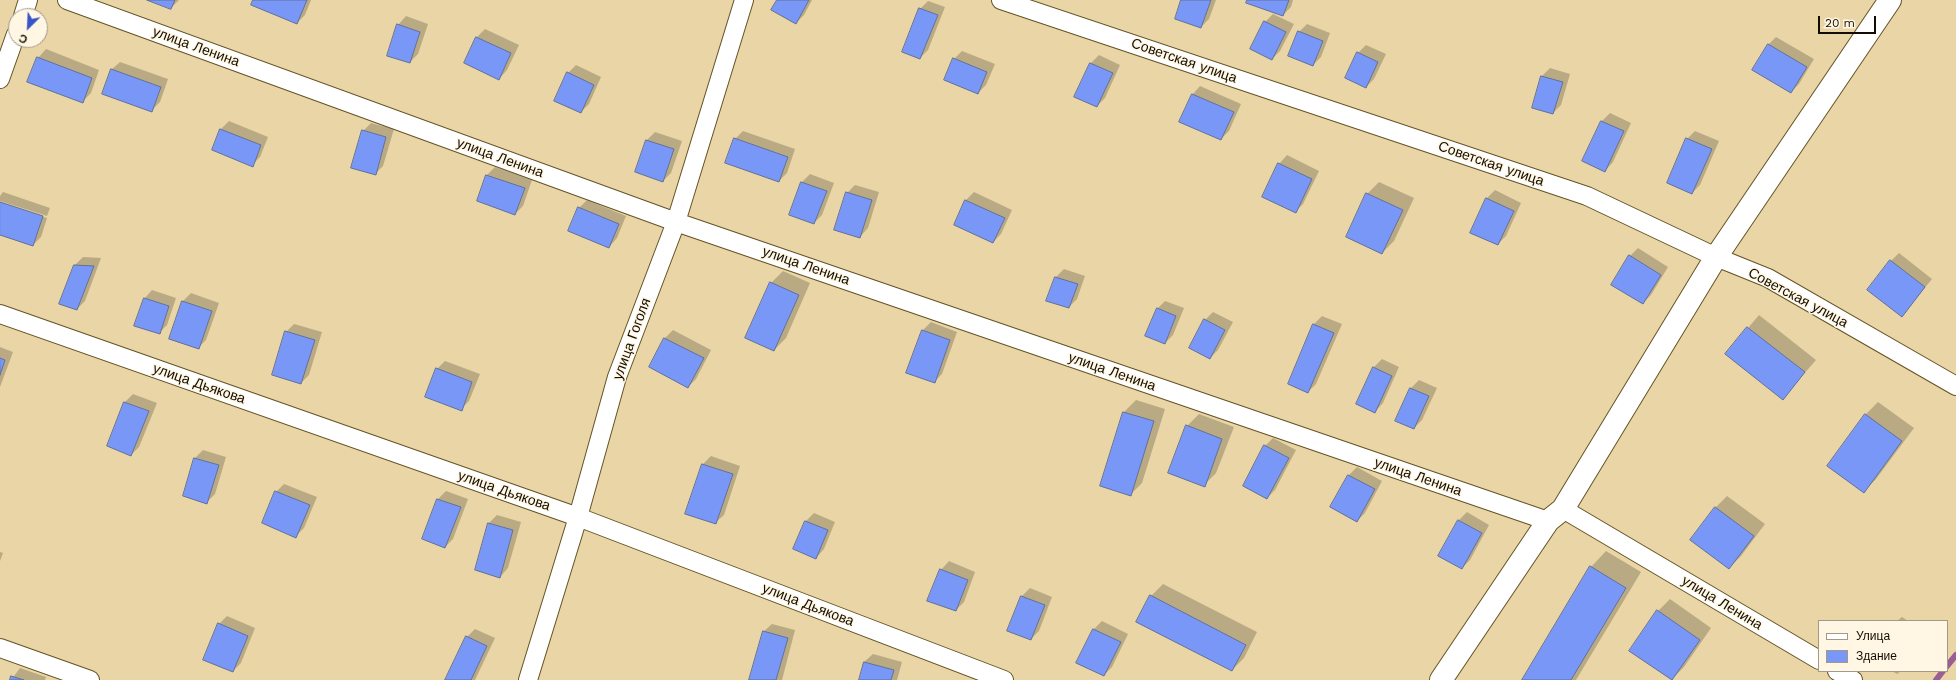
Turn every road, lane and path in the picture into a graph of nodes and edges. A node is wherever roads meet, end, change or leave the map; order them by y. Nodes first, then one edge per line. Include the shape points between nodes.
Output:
1 (67, 0) edge
2 (744, 0) edge
3 (1001, 0) edge
4 (1890, 0) edge
5 (11, 48) edge
6 (0, 79) edge
7 (676, 222) junction
8 (1716, 257) junction
9 (0, 314) edge
10 (1956, 386) edge
11 (1555, 515) junction
12 (578, 517) junction
13 (0, 648) edge
14 (1818, 659) edge
15 (1839, 672) edge
16 (90, 680) edge
17 (528, 680) edge
18 (1004, 680) edge
19 (1441, 680) edge
20 (1852, 680) edge

1 - 7 street, улица Ленина
2 - 7 street, улица Гоголя
3 - 8 street, Советская улица via 1587,196
4 - 8 main road
5 - 6 street
7 - 11 street, улица Ленина
7 - 12 street, улица Гоголя via 617,377
8 - 10 street, Советская улица via 1768,278
8 - 11 main road
9 - 12 street, улица Дьякова
11 - 14 street, улица Ленина
11 - 19 main road
12 - 17 street, улица Гоголя
12 - 18 street, улица Дьякова
13 - 16 street
15 - 20 street

